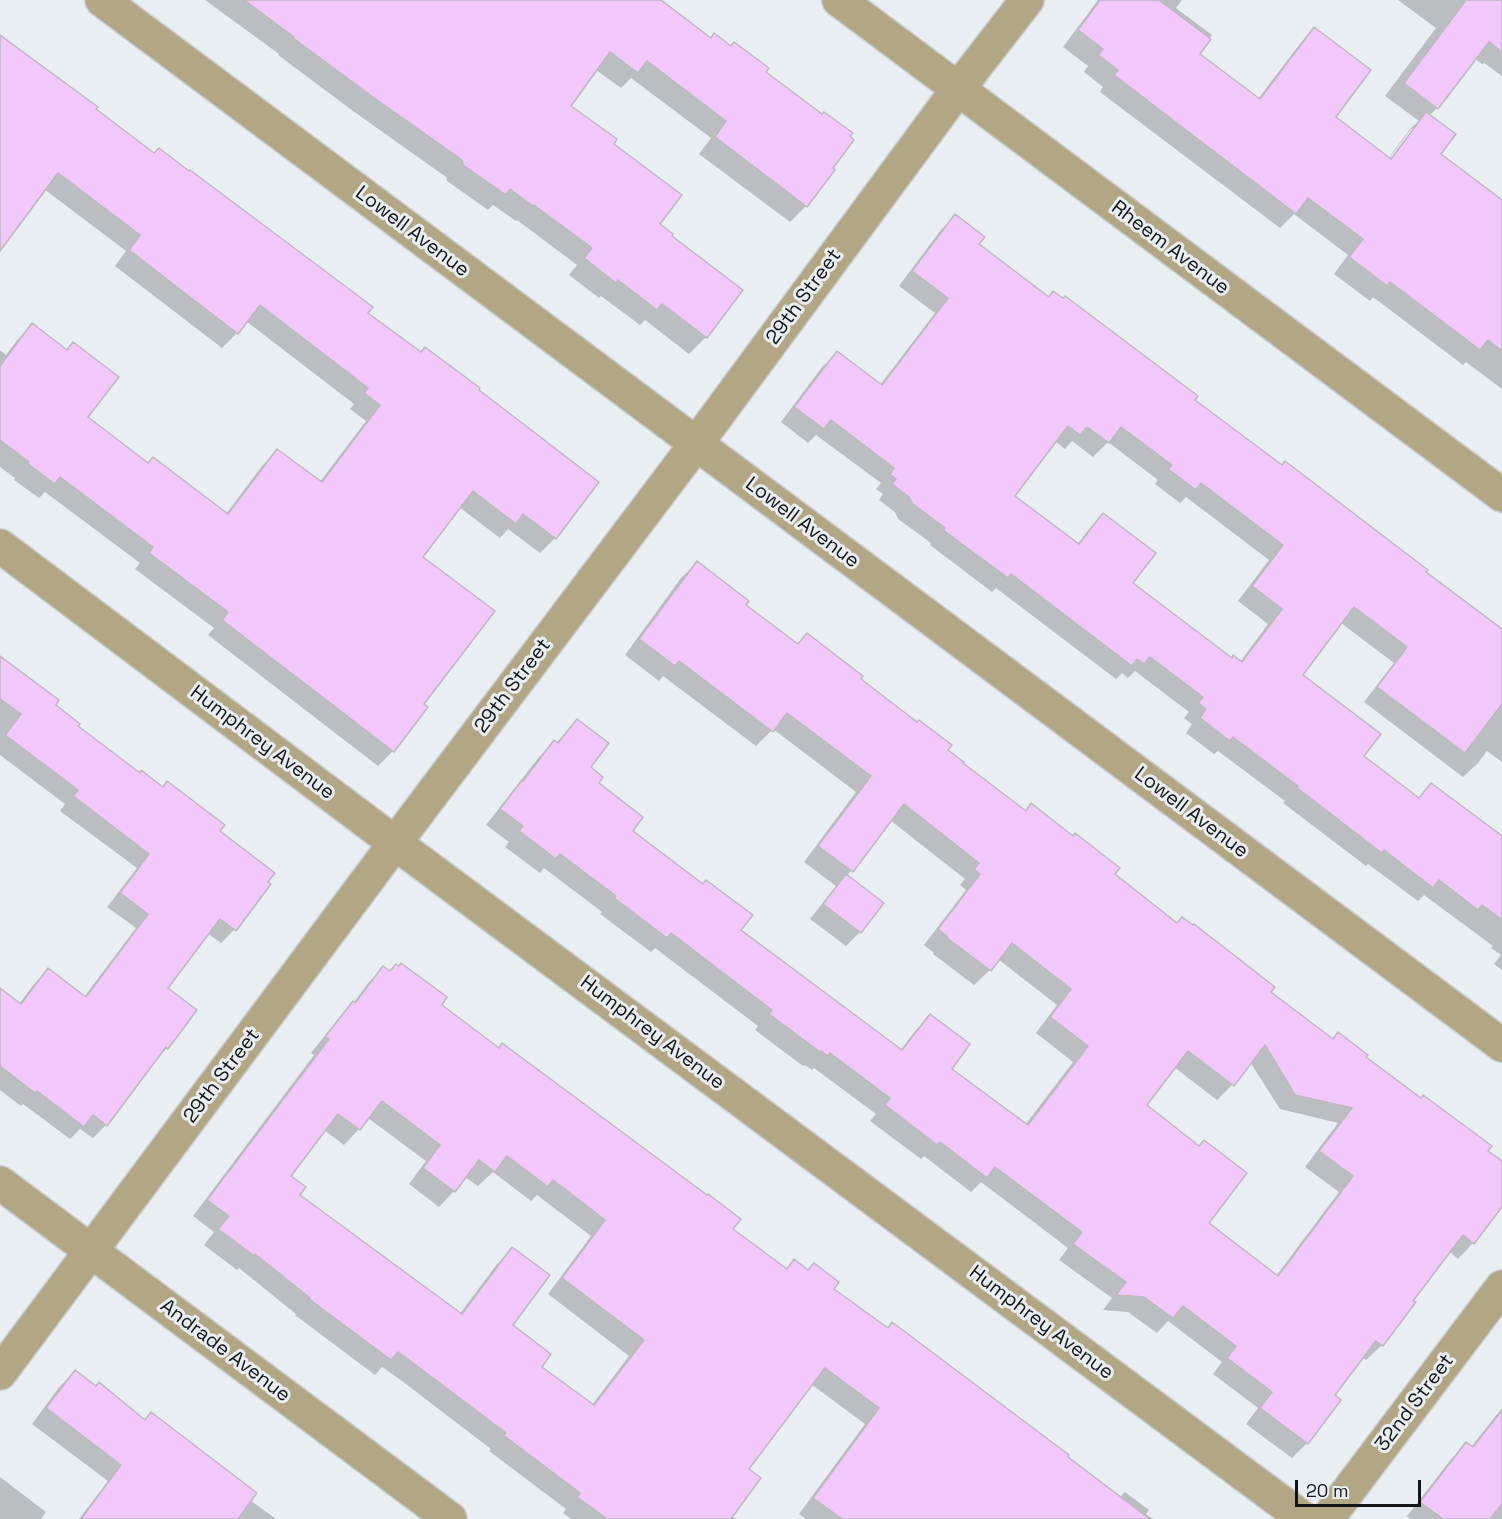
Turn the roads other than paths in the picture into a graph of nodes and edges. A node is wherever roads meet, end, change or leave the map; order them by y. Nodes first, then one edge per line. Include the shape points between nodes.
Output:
1 (102, 0) edge
2 (839, 0) edge
3 (1027, 0) edge
4 (958, 89) junction
5 (696, 444) junction
6 (1502, 495) edge
7 (0, 546) edge
8 (395, 843) junction
9 (1502, 1045) edge
10 (0, 1183) edge
11 (91, 1251) junction
12 (1502, 1287) edge
13 (0, 1373) edge
14 (450, 1519) edge
15 (1304, 1519) edge
16 (1327, 1519) edge

1 - 5 street, Lowell Avenue
2 - 4 street, Rheem Avenue
3 - 4 street, 29th Street
4 - 5 street, 29th Street
4 - 6 street, Rheem Avenue
5 - 8 street, 29th Street
5 - 9 street, Lowell Avenue
7 - 8 street, Humphrey Avenue
8 - 11 street, 29th Street
8 - 15 street, Humphrey Avenue
10 - 11 street, Andrade Avenue
11 - 13 street, 29th Street
11 - 14 street, Andrade Avenue
12 - 16 street, 32nd Street

